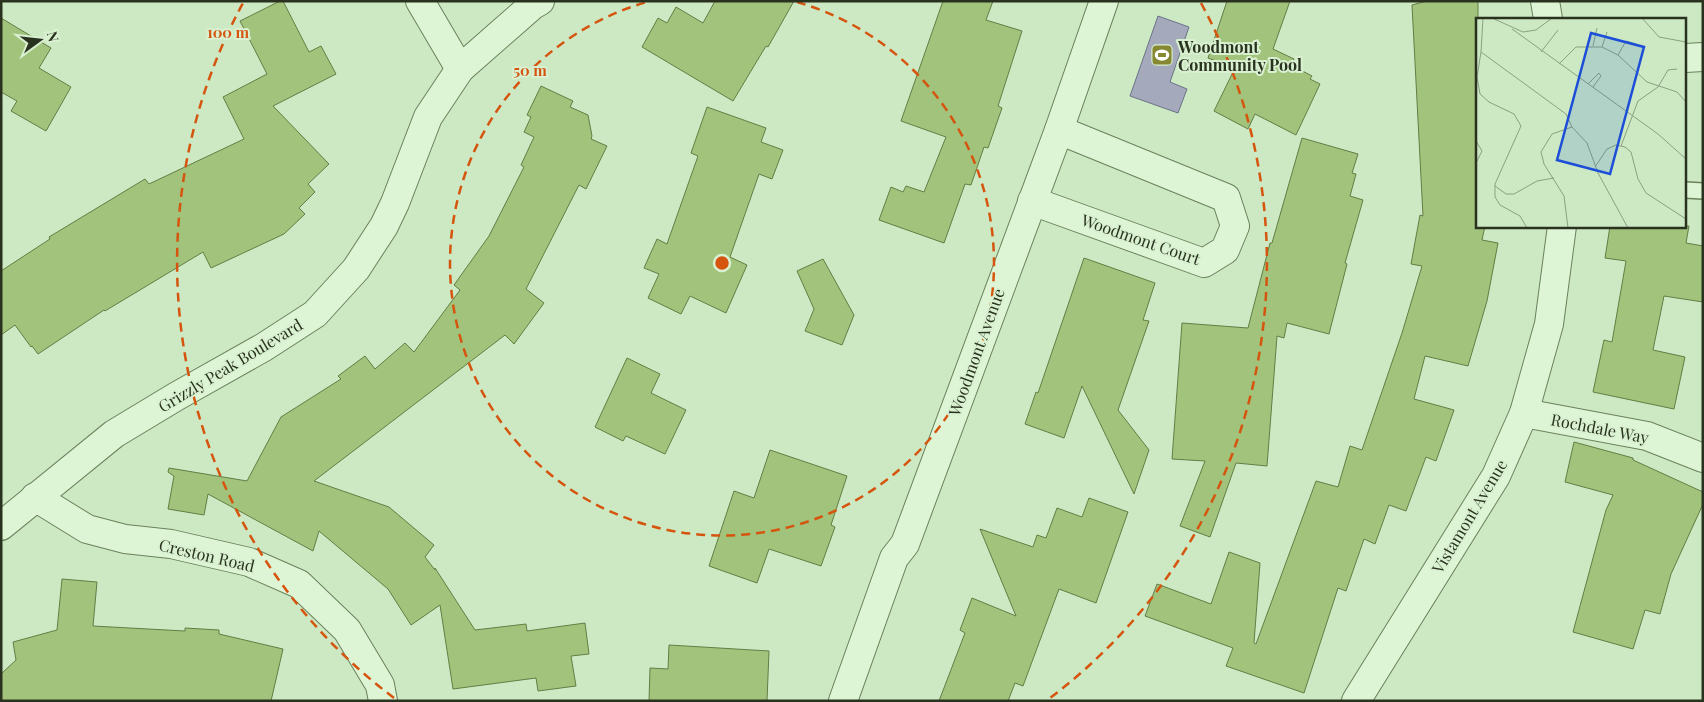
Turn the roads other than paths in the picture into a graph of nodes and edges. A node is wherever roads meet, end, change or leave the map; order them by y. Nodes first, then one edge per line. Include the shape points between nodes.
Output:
1 (420, 1) edge
2 (540, 1) edge
3 (1104, 1) edge
4 (1546, 1) edge
5 (1548, 18) edge
6 (1703, 56) edge
7 (1686, 58) edge
8 (460, 69) junction
9 (1059, 130) junction
10 (1686, 190) edge
11 (1703, 191) edge
12 (1032, 201) junction
13 (1562, 228) edge
14 (1524, 413) junction
15 (1703, 458) edge
16 (35, 497) junction
17 (1, 526) edge
18 (383, 701) edge
19 (844, 701) edge
20 (1356, 701) edge

1 - 8 street
2 - 8 street, Grizzly Peak Boulevard
3 - 9 street, Woodmont Avenue
4 - 5 street
6 - 7 street
8 - 16 street, Grizzly Peak Boulevard via 428,117 384,226 356,269 315,314 114,434
9 - 12 street, Woodmont Avenue
9 - 12 street, Woodmont Court via 1226,198 1235,226 1225,250 1204,263
10 - 11 lane
12 - 19 street, Woodmont Avenue via 905,544 894,558
13 - 14 street, Vistamont Avenue via 1549,324
14 - 15 street, Rochdale Way via 1647,436
14 - 20 street, Vistamont Avenue via 1496,476
16 - 17 street, Grizzly Peak Boulevard
16 - 18 street, Creston Road via 87,529 249,562 298,584 347,630 380,685

